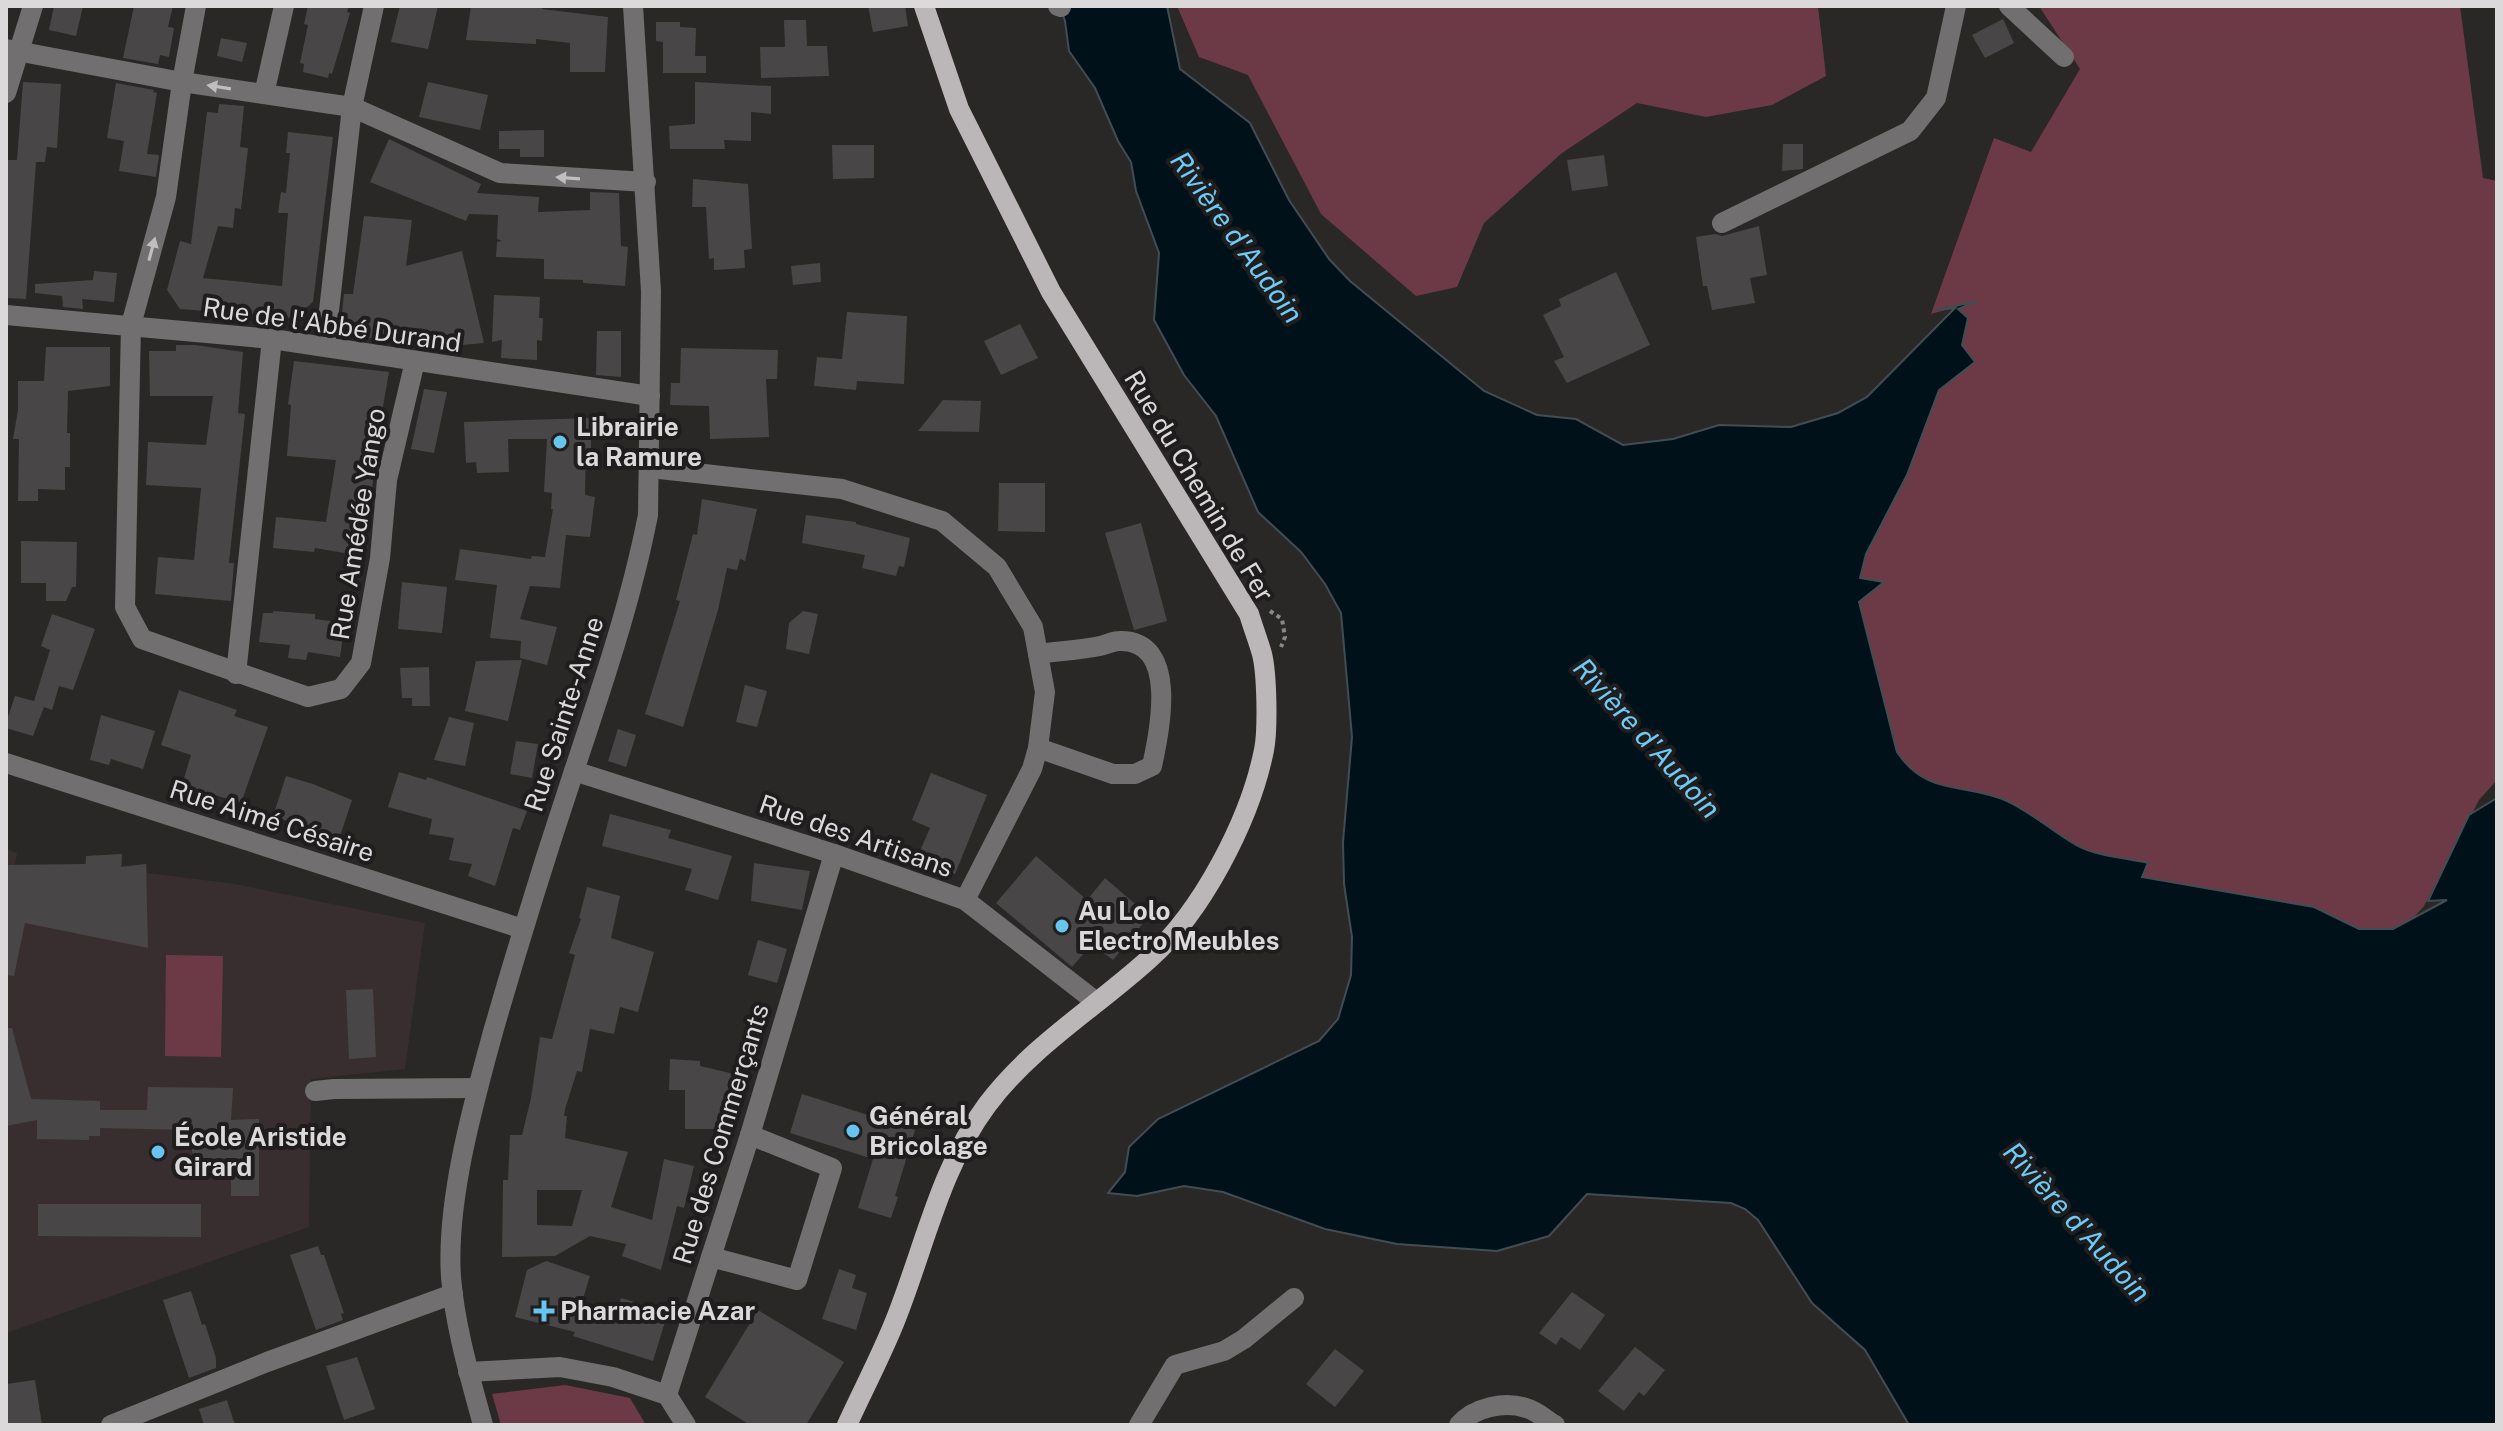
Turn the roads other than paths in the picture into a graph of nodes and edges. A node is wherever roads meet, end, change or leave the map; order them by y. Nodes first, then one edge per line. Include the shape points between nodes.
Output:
1 (33, 6) edge
2 (196, 6) edge
3 (284, 6) edge
4 (374, 6) edge
5 (633, 6) edge
6 (924, 6) edge
7 (1956, 6) edge
8 (2009, 6) edge
9 (12, 49) edge
10 (2064, 57) dead end
11 (182, 82) junction
12 (6, 93) edge
13 (264, 94) junction
14 (352, 107) junction
15 (646, 182) junction
16 (1722, 223) dead end
17 (6, 315) edge
18 (131, 325) junction
19 (272, 339) junction
20 (325, 346) junction
21 (415, 361) junction
22 (650, 396) junction
23 (650, 468) junction
24 (1038, 654) junction
25 (236, 674) junction
26 (1038, 748) junction
27 (6, 763) edge
28 (574, 771) junction
29 (834, 854) junction
30 (965, 900) junction
31 (523, 929) junction
32 (1095, 1001) junction
33 (477, 1088) junction
34 (315, 1091) dead end
35 (750, 1135) junction
36 (711, 1257) junction
37 (453, 1294) junction
38 (1294, 1298) dead end
39 (468, 1372) junction
40 (667, 1395) junction
41 (111, 1425) edge
42 (483, 1425) edge
43 (686, 1425) edge
44 (847, 1425) edge
45 (1139, 1425) edge
46 (1459, 1425) edge
47 (1555, 1425) edge

1 - 9 street
2 - 11 street, Rue Amédée Yango
3 - 13 street
4 - 14 street
5 - 15 street, Rue Sainte-Anne
6 - 32 main road, Rue du Chemin de Fer via 959,109 1051,292 1249,614 1263,657 1264,749 1226,855 1184,922 1149,959
7 - 16 street via 1936,98 1910,131
8 - 10 street
9 - 11 street
9 - 12 street
13 -> 11 street
18 -> 11 street, Rue Amédée Yango via 166,197
13 - 14 street
15 -> 14 street via 500,173
14 - 20 street
15 - 22 street, Rue Sainte-Anne
17 - 18 street, Rue de l'Abbé Durand
18 - 19 street, Rue de l'Abbé Durand
18 - 25 street, Rue Amédée Yango via 125,607 142,639
19 - 20 street, Rue de l'Abbé Durand
19 - 25 street
20 - 21 street, Rue de l'Abbé Durand
21 - 22 street, Rue de l'Abbé Durand
21 - 25 street, Rue Amédée Yango via 387,480 380,558 361,663 341,689 308,697
22 - 23 street, Rue Sainte-Anne
23 - 24 street via 842,489 942,521 997,567 1033,627
23 - 28 street, Rue Sainte-Anne via 641,551
24 - 26 street via 1045,692
24 - 26 street via 1118,641 1138,644 1152,653 1160,676 1160,729 1152,766 1135,774 1113,774
26 - 30 street
27 - 31 street, Rue Aimé Césaire
28 - 29 street, Rue des Artisans
28 - 31 street, Rue Sainte-Anne
29 - 30 street, Rue des Artisans
29 - 35 street, Rue des Commerçants
30 - 32 street, Rue des Artisans
31 - 33 street, Rue Sainte-Anne
32 - 44 main road, Rue du Chemin de Fer via 988,1103 960,1147 895,1321
33 - 34 street
33 - 37 street, Rue Sainte-Anne via 459,1174
35 - 36 street, Rue des Commerçants
35 - 36 street via 832,1168 797,1280
36 - 40 street, Rue des Commerçants
37 - 39 street, Rue Sainte-Anne
37 - 41 street
38 - 45 street via 1224,1351 1175,1365
39 - 40 street via 560,1367
39 - 42 street, Rue Sainte-Anne
40 - 43 street
46 - 47 street via 1490,1406 1527,1408

